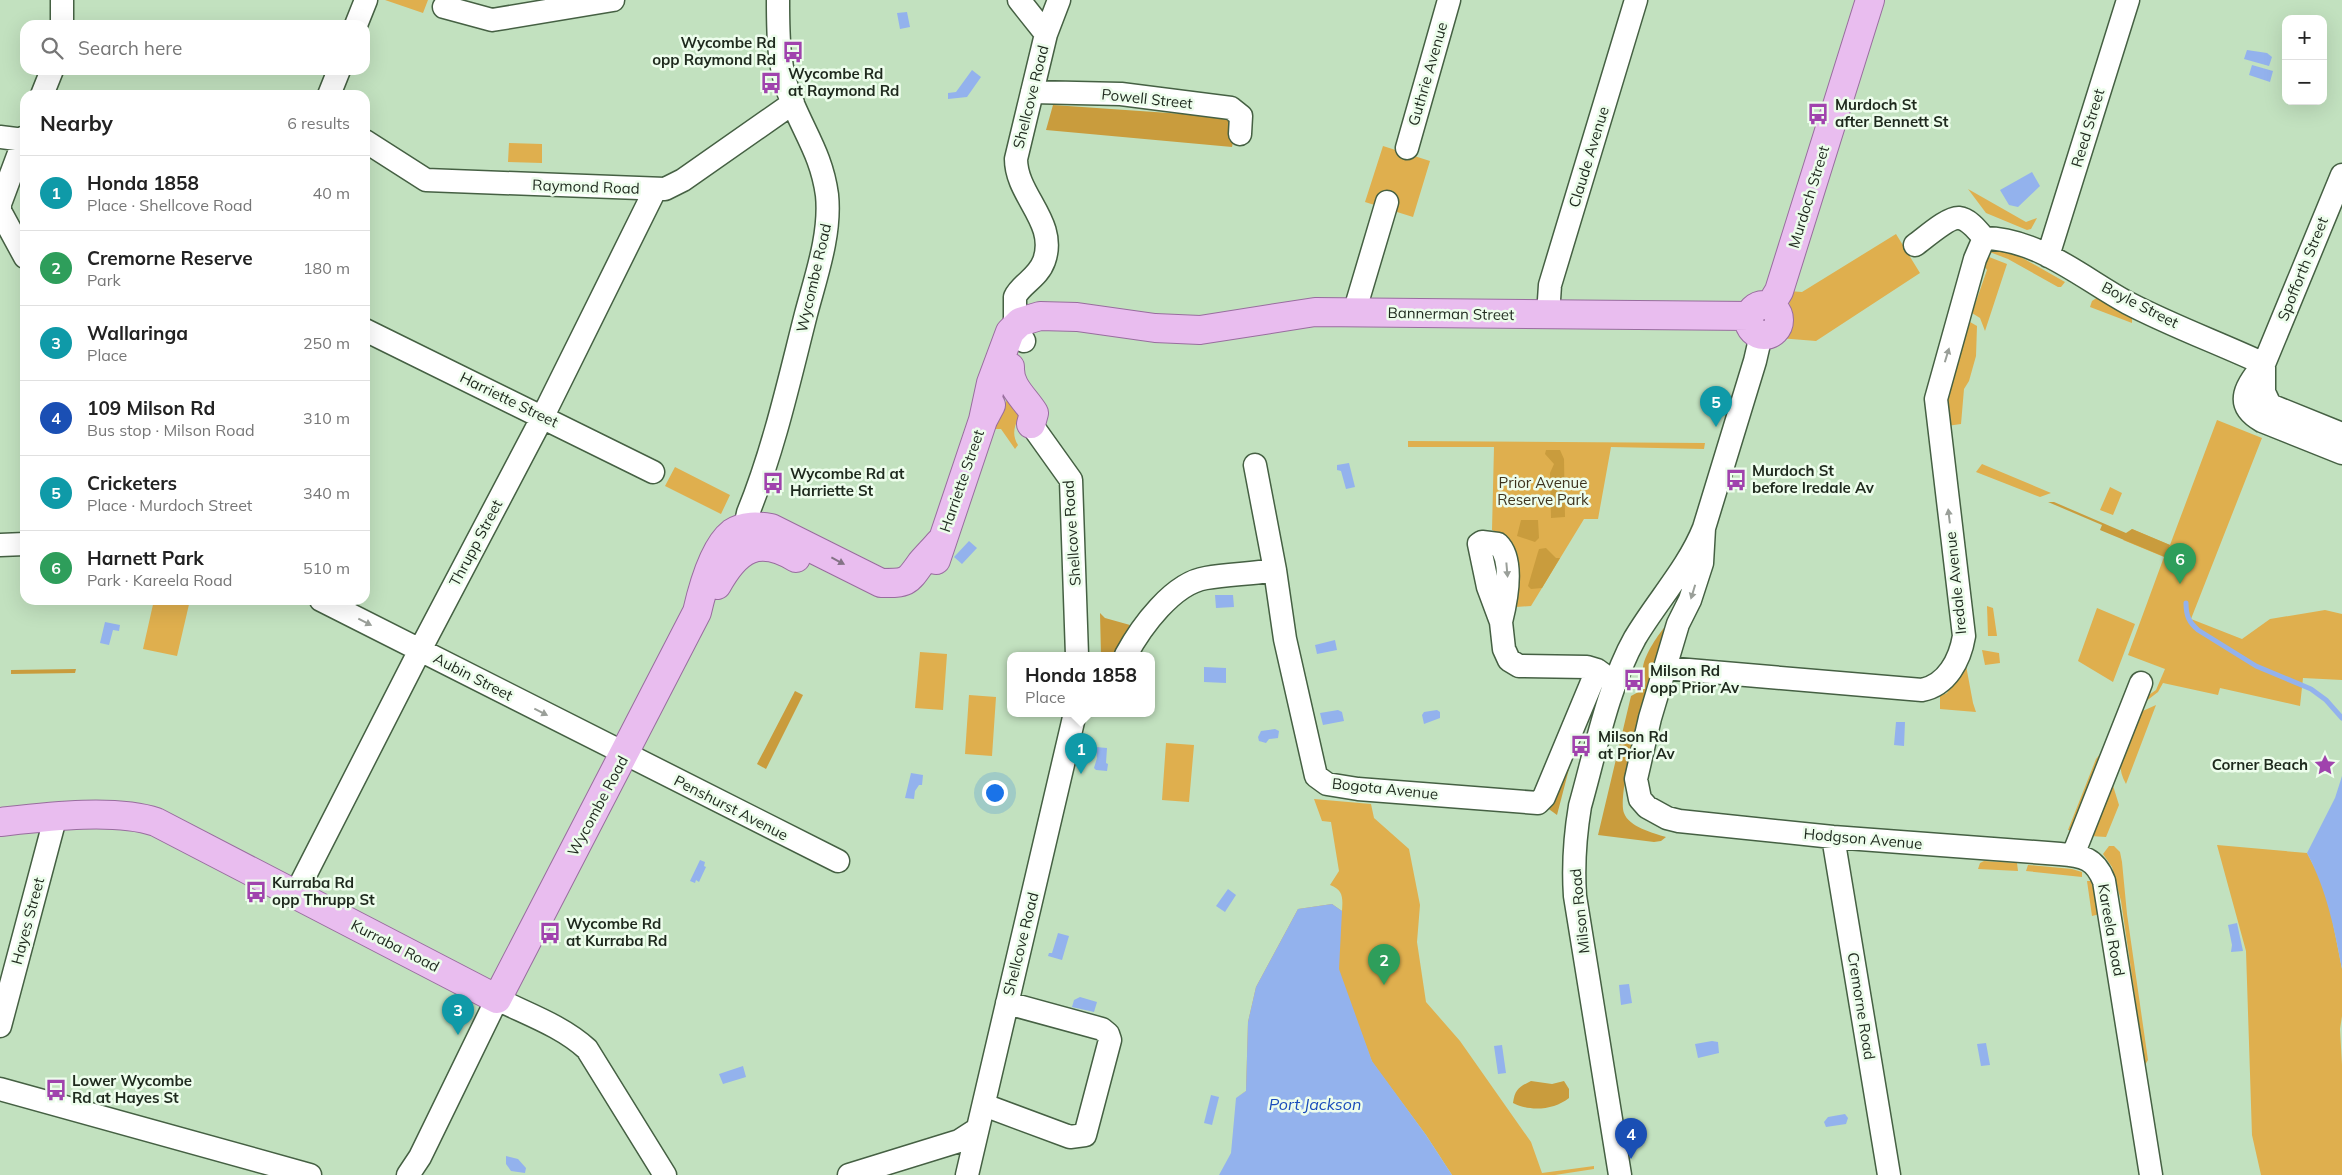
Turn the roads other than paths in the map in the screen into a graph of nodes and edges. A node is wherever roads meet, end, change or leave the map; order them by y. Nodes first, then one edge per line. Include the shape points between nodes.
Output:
1 (62, 0) edge
2 (366, 0) edge
3 (613, 0) edge
4 (778, 0) edge
5 (1019, 0) edge
6 (1058, 0) edge
7 (1449, 0) edge
8 (1636, 0) edge
9 (1870, 0) edge
10 (2128, 0) edge
11 (444, 7) dead end
12 (62, 20) edge
13 (358, 20) edge
14 (1046, 34) junction
15 (50, 75) edge
16 (337, 75) edge
17 (44, 90) edge
18 (332, 90) edge
19 (1032, 92) junction
20 (793, 103) junction
21 (1240, 134) dead end
22 (0, 137) edge
23 (20, 139) edge
24 (370, 144) edge
25 (1407, 148) dead end
26 (20, 150) edge
27 (2342, 175) edge
28 (655, 190) junction
29 (1387, 202) dead end
30 (1984, 238) junction
31 (1915, 246) dead end
32 (20, 248) edge
33 (2048, 256) junction
34 (1354, 313) junction
35 (1548, 315) junction
36 (1760, 319) junction
37 (1027, 329) junction
38 (370, 332) edge
39 (2264, 364) junction
40 (1010, 367) junction
41 (543, 416) junction
42 (983, 420) junction
43 (1031, 424) joint
44 (2342, 434) edge
45 (2342, 453) edge
46 (1256, 465) dead end
47 (653, 472) dead end
48 (1704, 528) junction
49 (746, 538) junction
50 (20, 544) edge
51 (0, 545) edge
52 (1275, 570) junction
53 (1660, 601) junction
54 (331, 605) edge
55 (1501, 622) dead end
56 (1678, 624) junction
57 (420, 650) junction
58 (1077, 652) edge
59 (1128, 652) edge
60 (1665, 668) junction
61 (1597, 670) junction
62 (2142, 682) dead end
63 (1615, 684) junction
64 (1074, 717) edge
65 (624, 754) junction
66 (1656, 813) joint
67 (56, 816) junction
68 (0, 822) edge
69 (1833, 837) junction
70 (2073, 855) junction
71 (838, 861) dead end
72 (295, 895) junction
73 (498, 999) junction
74 (1007, 1003) junction
75 (0, 1026) edge
76 (0, 1089) edge
77 (984, 1106) junction
78 (976, 1130) junction
79 (411, 1174) edge
80 (310, 1175) edge
81 (665, 1175) edge
82 (849, 1175) edge
83 (967, 1175) edge
84 (1620, 1175) edge
85 (1889, 1175) edge
86 (2151, 1175) edge

1 - 12 street
2 - 13 street
3 - 11 street via 492,20
4 - 20 street, Wycombe Road via 782,73
5 - 14 street, Shellcove Road
6 - 14 street
7 - 25 street, Guthrie Avenue
8 - 35 street, Claude Avenue via 1550,285
9 - 36 main road, Murdoch Street via 1779,291
10 - 33 street, Reed Street
14 - 19 street, Shellcove Road
15 - 17 street
16 - 18 street
19 - 21 street, Powell Street via 1121,94 1231,108 1240,116
19 - 37 street, Shellcove Road via 1016,165 1043,223 1047,244 1044,261 1015,297
20 - 28 street, Raymond Road via 683,180
20 - 49 street, Wycombe Road via 824,176 828,216 814,284
22 - 23 street
24 - 28 street, Raymond Road via 426,180
26 - 32 street via 0,211
27 - 39 street, Spofforth Street
28 - 41 street, Thrupp Street
29 - 34 street
30 - 31 street via 1968,222 1960,218 1950,219
30 - 33 street, Boyle Street via 2019,242
60 -> 30 street, Iredale Avenue via 1922,690 1943,681 1961,651 1964,636 1936,399 1975,259
33 - 39 street, Boyle Street via 2129,303
34 - 35 main road, Bannerman Street
34 - 37 main road, Bannerman Street via 1306,313 1204,330
35 - 36 main road, Bannerman Street
36 - 48 street, Murdoch Street via 1755,361
37 - 40 main road, Harriette Street
37 - 42 main road, Harriette Street via 1008,337 996,366
38 - 41 street, Harriette Street
39 - 44 street via 2264,392 2270,405
39 - 45 street via 2249,383 2246,393 2245,404 2250,415
40 - 42 main road, Harriette Street
40 - 43 main road via 1015,387 1034,413
41 - 47 street, Harriette Street
41 - 57 street, Thrupp Street
42 - 49 main road, Harriette Street via 934,567 921,588 901,597 855,590 774,547 758,546
43 - 58 street, Shellcove Road via 1067,471 1072,483
46 - 52 street, Bogota Avenue
48 - 53 street, Murdoch Street
48 -> 56 street, Murdoch Street via 1702,563
49 - 65 main road, Wycombe Road via 712,595 697,612
50 - 51 street
52 - 59 street via 1205,578 1184,586 1165,603
52 - 61 street, Bogota Avenue via 1285,639 1316,776 1327,784 1538,803 1544,797
53 - 56 street via 1674,614
53 - 63 street, Milson Road via 1635,638
54 -> 57 street, Aubin Street
55 - 61 street via 1504,649 1513,664
56 - 60 street, Murdoch Street
57 -> 65 street, Aubin Street
57 - 72 street, Thrupp Street
60 - 66 street, Murdoch Street via 1636,779 1640,799
61 - 63 street
62 - 70 street
63 - 84 street, Milson Road via 1580,806 1574,870 1575,896
64 - 74 street, Shellcove Road
65 - 71 street, Penshurst Avenue
65 - 73 main road, Wycombe Road
66 - 69 street, Hodgson Avenue via 1693,823
67 - 68 main road, Kurraba Road
67 - 72 main road, Kurraba Road via 151,820
67 - 75 street, Hayes Street
69 - 70 street, Hodgson Avenue
69 - 85 street, Cremorne Road
70 - 86 street, Kareela Road via 2092,862 2104,881
72 - 73 main road, Kurraba Road
73 - 79 street
73 - 81 street, Kurraba Road via 576,1039 586,1049
74 - 77 street, Shellcove Road
74 - 77 street via 1102,1029 1110,1040 1084,1135 1070,1137
76 - 80 street
77 - 78 street, Shellcove Road
78 - 82 street via 959,1141
78 - 83 street, Shellcove Road

